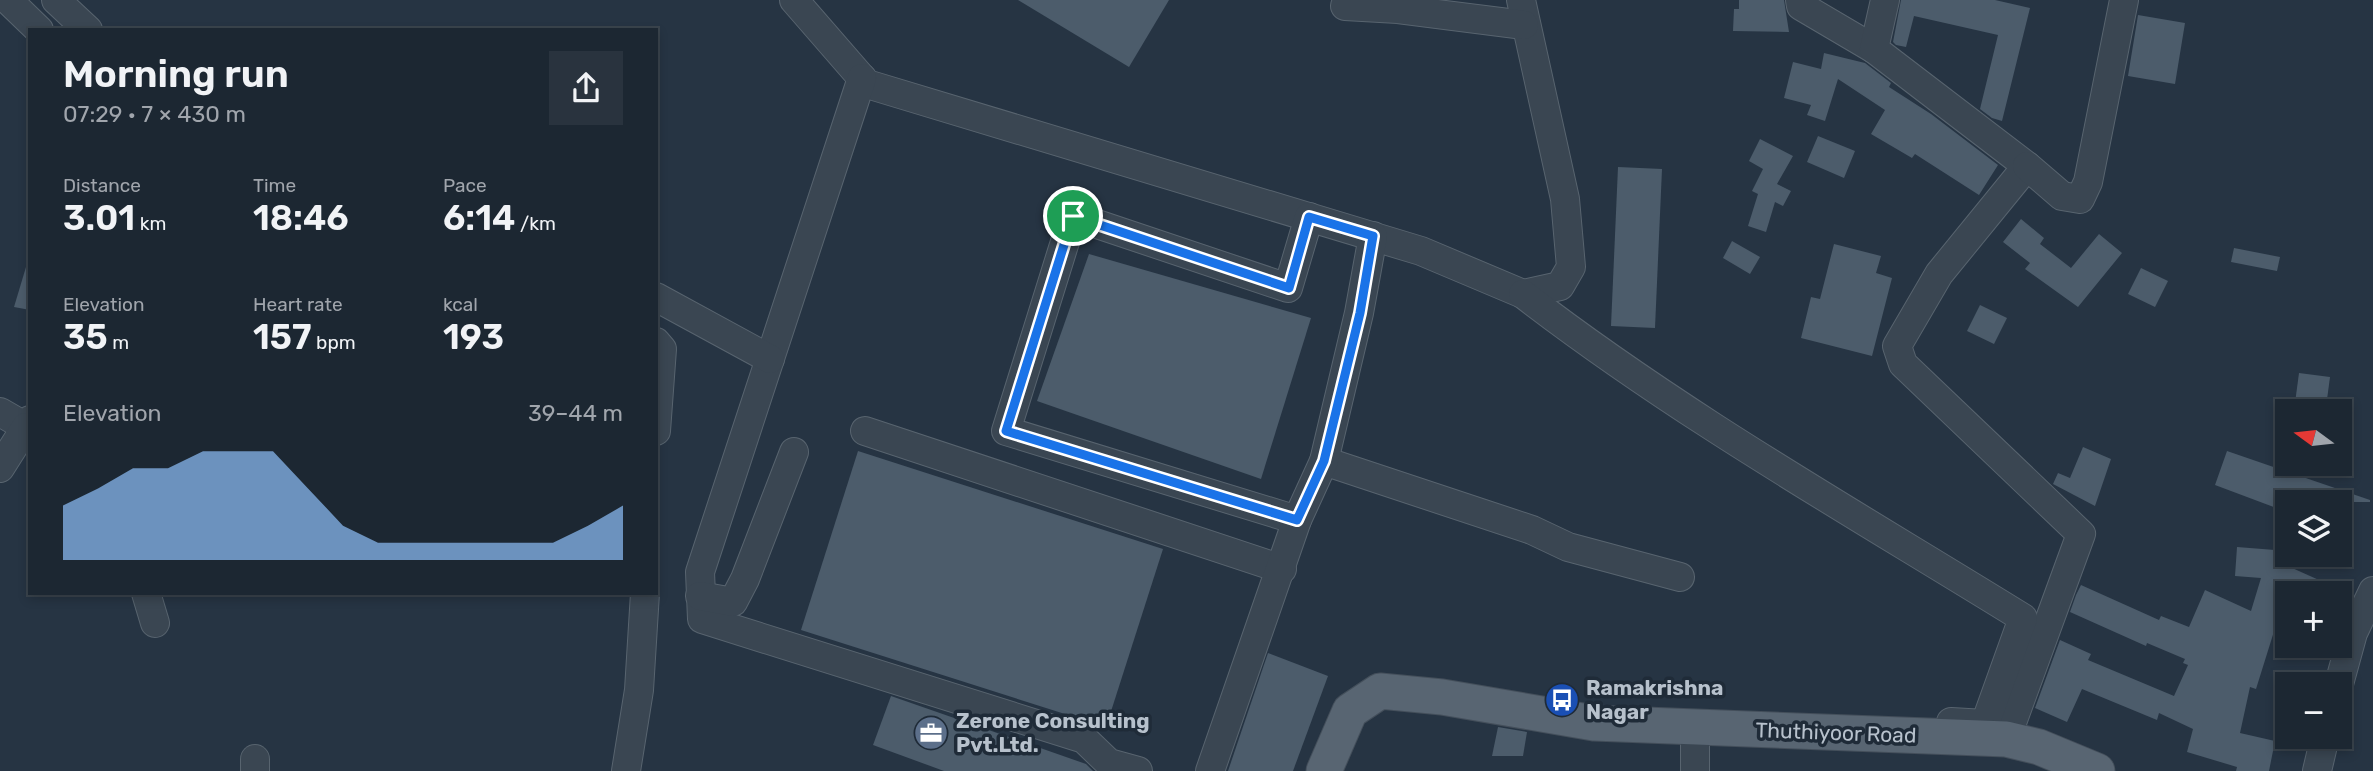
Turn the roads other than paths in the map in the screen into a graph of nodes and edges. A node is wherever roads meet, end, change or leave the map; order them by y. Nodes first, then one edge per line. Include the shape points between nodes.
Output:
1 (9, 0) edge
2 (56, 0) edge
3 (794, 0) edge
4 (1800, 0) edge
5 (1885, 0) edge
6 (2124, 0) edge
7 (1345, 6) dead end
8 (1522, 13) edge
9 (37, 28) edge
10 (86, 28) edge
11 (1874, 48) junction
12 (862, 78) junction
13 (2027, 166) junction
14 (1309, 217) junction
15 (1373, 236) junction
16 (1523, 294) junction
17 (658, 298) edge
18 (658, 344) edge
19 (770, 359) junction
20 (658, 404) edge
21 (0, 412) edge
22 (28, 426) edge
23 (28, 427) edge
24 (865, 431) dead end
25 (794, 452) dead end
26 (1324, 461) junction
27 (0, 468) edge
28 (1297, 520) junction
29 (1282, 569) junction
30 (1680, 577) dead end
31 (2373, 591) edge
32 (147, 595) edge
33 (645, 595) edge
34 (700, 596) junction
35 (155, 623) dead end
36 (2342, 672) edge
37 (1594, 723) junction
38 (1695, 728) junction
39 (2006, 739) junction
40 (2323, 749) edge
41 (626, 771) edge
42 (1138, 771) edge
43 (1210, 771) edge
44 (1324, 771) edge
45 (1695, 771) edge
46 (2097, 771) edge
47 (2317, 771) edge

1 - 9 street
2 - 10 street
3 - 12 street
4 - 11 street via 1801,6
5 - 11 street
6 - 13 street via 2088,182 2080,198 2062,196
7 - 8 street
8 - 16 street via 1565,199 1571,267 1560,286
11 - 13 street
12 - 14 street via 867,84
12 - 19 street
13 - 39 street via 1939,274 1897,346 1903,364 2081,534
14 - 15 street
14 - 28 street via 1289,288 1073,216 1006,431
15 - 16 street
15 - 26 street via 1360,313
16 - 37 street via 1728,435 2023,618 1984,724 1595,706
17 - 19 street
18 - 20 street via 662,349
19 - 34 street via 700,572
21 - 22 street
23 - 27 street
24 - 29 street
25 - 34 street via 733,602
26 - 28 street
26 - 30 street via 1532,530 1568,547
28 - 29 street
29 - 43 street
31 - 36 street via 2353,633
32 - 35 street
33 - 41 street via 639,690
34 - 42 street via 702,619 1084,739 1109,763
37 - 38 main road, Thuthiyoor Road
37 - 44 main road, Thuthiyoor Road via 1380,691 1350,711
38 - 39 main road, Thuthiyoor Road
38 - 45 street
39 - 46 main road, Thuthiyoor Road
40 - 47 street

